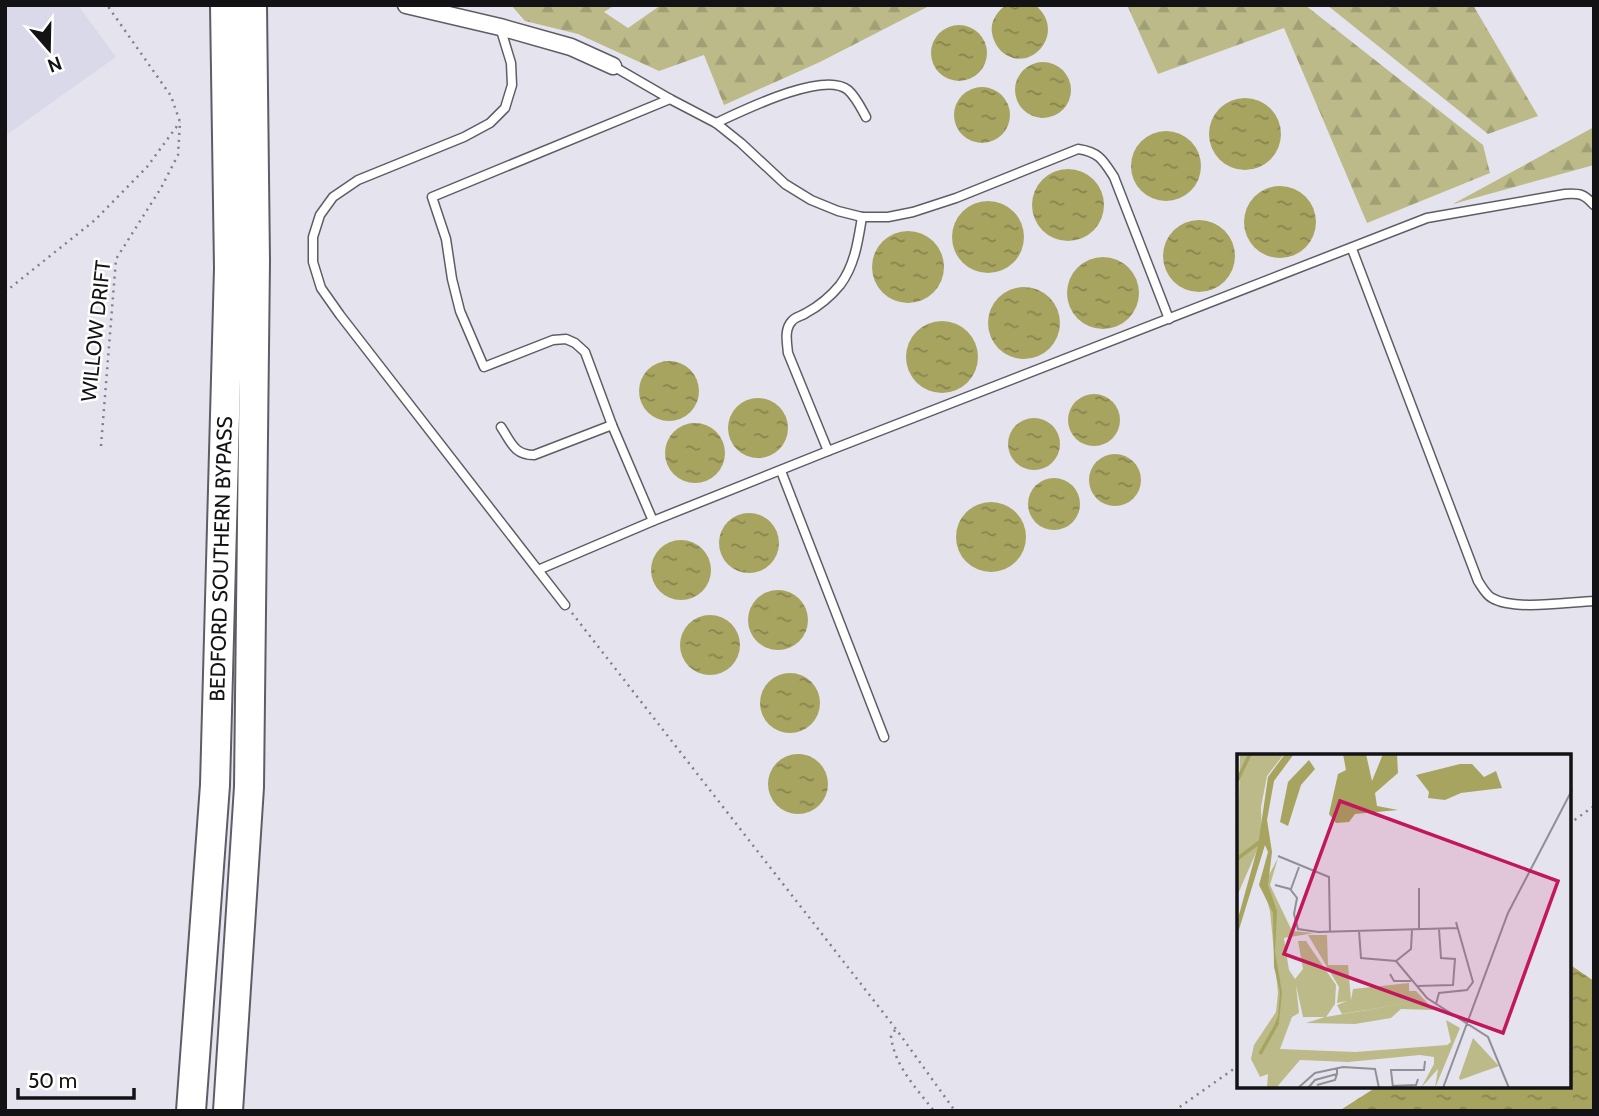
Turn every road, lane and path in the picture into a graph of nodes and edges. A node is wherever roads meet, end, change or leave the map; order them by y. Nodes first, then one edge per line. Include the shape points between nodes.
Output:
1 (107, 5) edge
2 (225, 5) edge
3 (253, 5) edge
4 (406, 5) edge
5 (500, 27) junction
6 (613, 66) joint
7 (670, 99) junction
8 (866, 117) dead end
9 (180, 122) junction
10 (716, 123) junction
11 (1594, 205) edge
12 (862, 217) junction
13 (1352, 249) junction
14 (5, 292) edge
15 (1170, 319) junction
16 (612, 425) junction
17 (501, 427) dead end
18 (101, 446) dead end
19 (828, 451) junction
20 (781, 471) junction
21 (653, 521) junction
22 (538, 570) junction
23 (1594, 601) edge
24 (565, 605) joint
25 (884, 737) dead end
26 (1594, 806) edge
27 (1571, 823) edge
28 (896, 1030) junction
29 (1237, 1067) edge
30 (191, 1111) edge
31 (228, 1111) edge
32 (934, 1111) edge
33 (955, 1111) edge
34 (1174, 1111) edge

1 - 9 path, WILLOW DRIFT via 171,96
2 - 30 highway, BEDFORD SOUTHERN BYPASS via 229,268 215,785
3 - 31 highway, BEDFORD SOUTHERN BYPASS via 249,788
4 - 5 street
5 - 6 street via 571,47
5 - 22 lane via 511,64 512,85 505,107 490,123 464,137 358,180 333,197 320,215 313,237 313,262 321,288 340,315
6 - 7 lane
7 - 10 lane
7 - 16 lane via 432,197 446,239 460,312 484,367 553,340 575,343 584,352
8 - 10 lane via 849,90 833,83 780,96
9 - 14 path via 147,167 94,220
9 - 18 path, WILLOW DRIFT via 178,155 116,259
10 - 12 lane via 802,195
11 - 13 lane via 1584,195 1565,194 1427,218
12 - 15 lane via 914,212 1078,149 1090,151 1114,177
12 - 19 lane via 857,247 840,285 792,320 786,340
13 - 15 lane
13 - 23 lane via 1478,581 1490,597 1506,603
15 - 19 lane
16 - 17 lane via 534,455 514,448
16 - 21 lane
19 - 20 lane
20 - 21 lane
20 - 25 lane
21 - 22 lane
22 - 24 lane
24 - 28 path
26 - 27 path
28 - 32 path via 891,1036 893,1051
28 - 33 path
29 - 34 path

